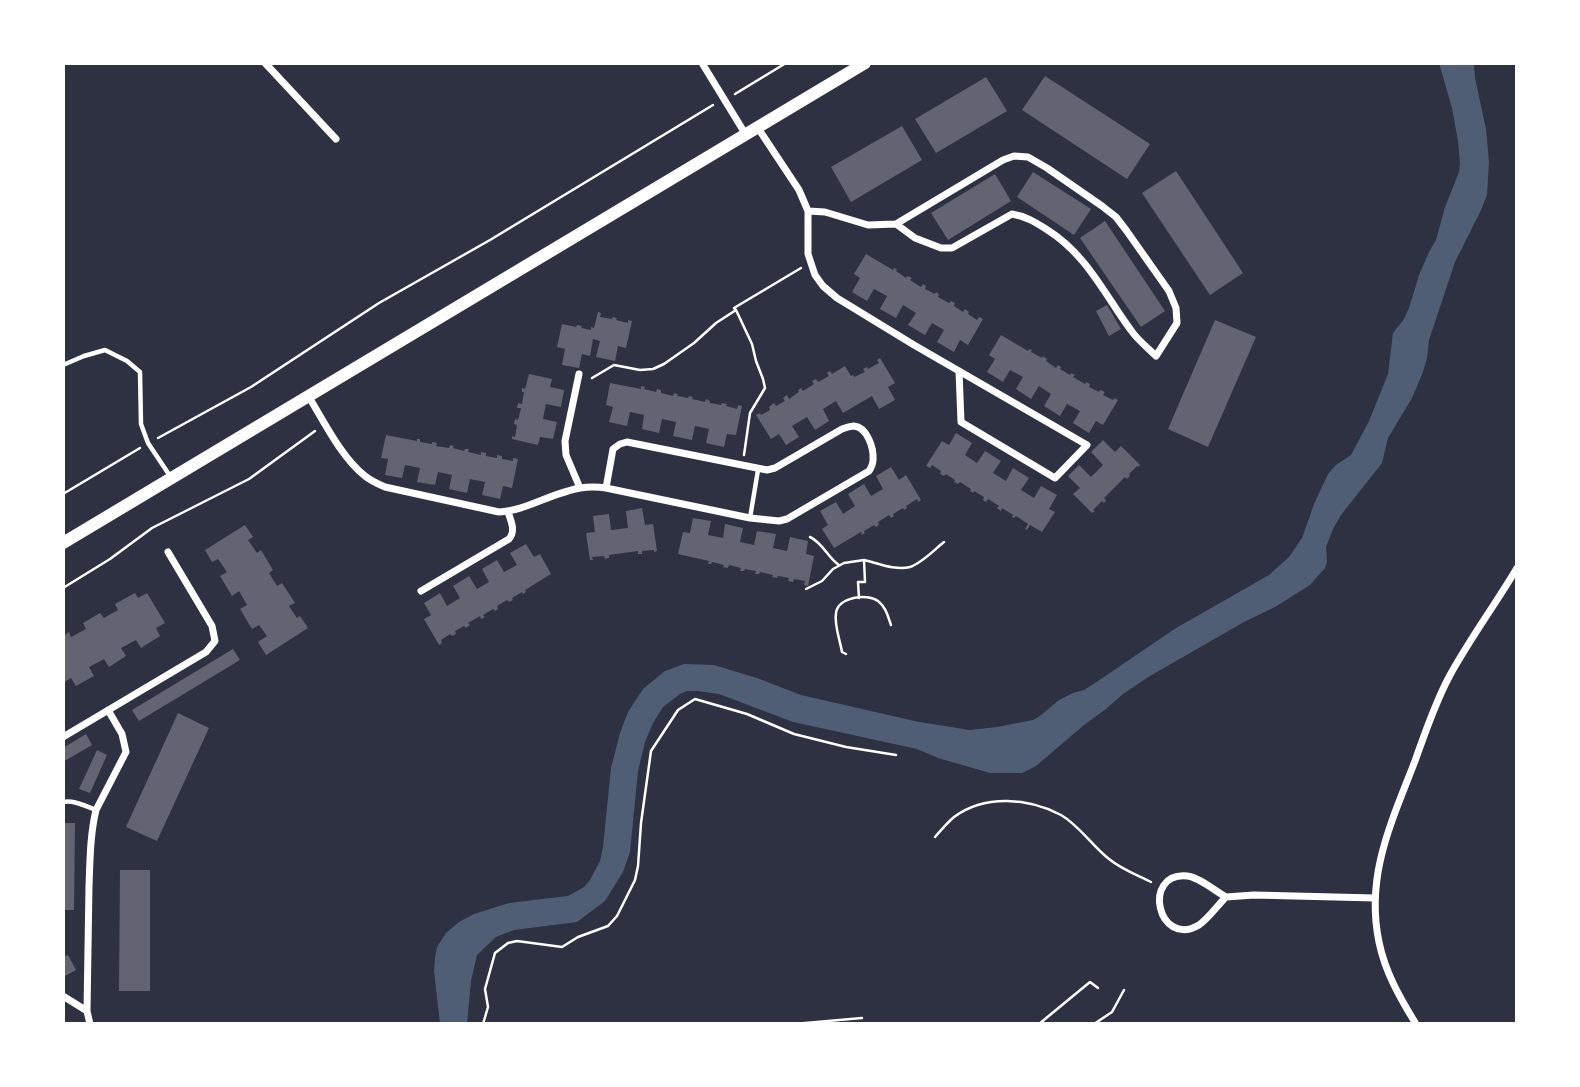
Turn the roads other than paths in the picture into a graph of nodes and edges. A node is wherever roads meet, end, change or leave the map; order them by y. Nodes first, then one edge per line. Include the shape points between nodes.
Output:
1 (265, 63) edge
2 (702, 63) edge
3 (865, 63) edge
4 (758, 128) junction
5 (746, 135) junction
6 (336, 139) dead end
7 (808, 211) junction
8 (897, 224) junction
9 (63, 366) edge
10 (959, 371) junction
11 (579, 374) dead end
12 (309, 397) junction
13 (758, 470) junction
14 (172, 478) junction
15 (580, 488) junction
16 (606, 488) junction
17 (508, 512) junction
18 (750, 518) junction
19 (63, 543) edge
20 (167, 552) dead end
21 (1517, 569) edge
22 (421, 591) dead end
23 (108, 710) junction
24 (63, 737) edge
25 (63, 802) edge
26 (96, 810) junction
27 (1226, 897) junction
28 (1375, 898) junction
29 (63, 996) edge
30 (87, 1011) junction
31 (90, 1024) edge
32 (1416, 1024) edge

1 - 6 street
2 - 5 street
3 - 4 main road
4 - 5 main road
4 - 7 street
5 - 12 main road
7 - 8 street via 868,225
7 - 10 street via 808,254 824,286 836,298
8 - 8 street via 915,238 952,248 1012,214 1026,216 1076,251 1135,335 1156,356 1177,323 1169,291 1116,217 1028,157 1003,160
9 - 14 lane via 105,350 140,372 141,424
10 - 10 street via 1052,425 1087,445 1055,478 961,422
11 - 15 street via 565,441
12 - 14 main road
12 - 17 street via 356,468 373,481
13 - 16 street via 628,442 613,449
13 - 18 lane
13 - 18 street via 775,468 850,426 864,430 873,452 869,471 787,519
14 - 19 main road
15 - 16 street
15 - 17 street
16 - 18 street
17 - 22 street via 513,529 509,539
20 - 23 street via 212,626 215,641 206,652
21 - 28 street via 1443,688 1382,849
23 - 24 street
23 - 26 street via 126,752
25 - 26 lane
26 - 30 street via 91,843
27 - 27 street via 1203,922 1187,929 1164,919 1158,903 1170,880 1187,876
27 - 28 street
28 - 32 street via 1384,962
29 - 30 street
30 - 31 street

